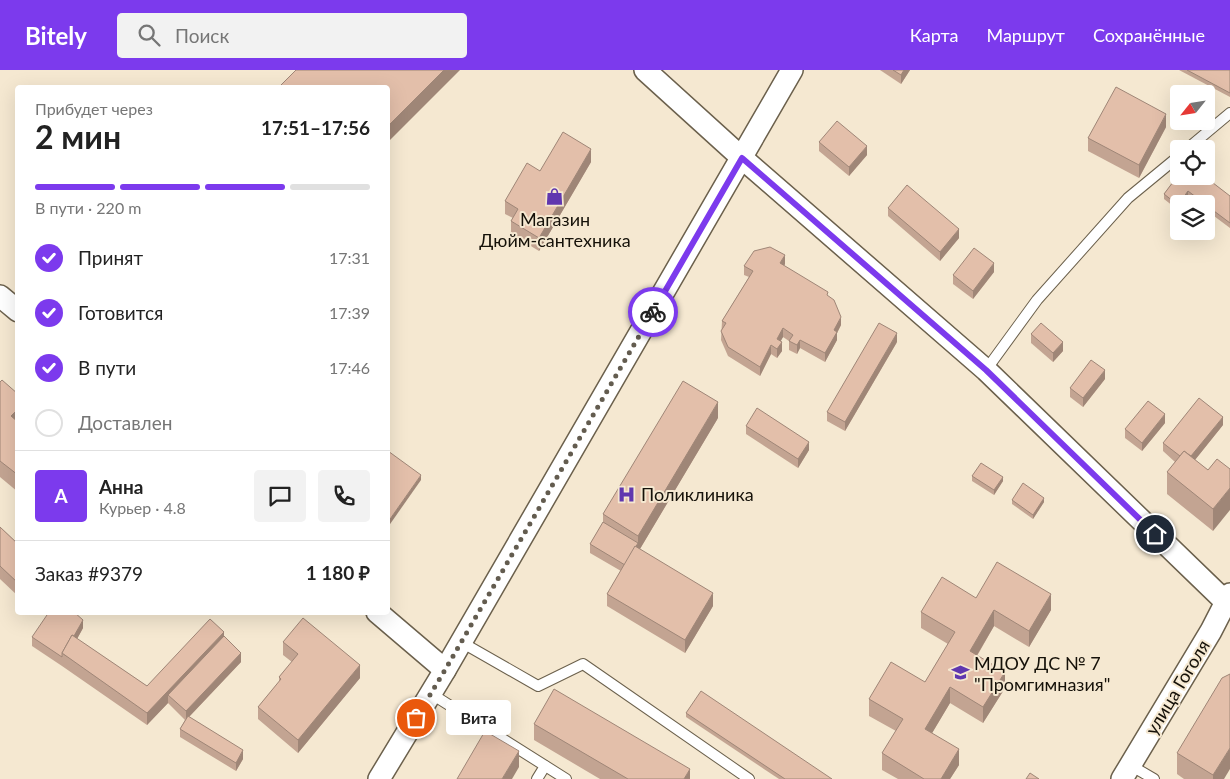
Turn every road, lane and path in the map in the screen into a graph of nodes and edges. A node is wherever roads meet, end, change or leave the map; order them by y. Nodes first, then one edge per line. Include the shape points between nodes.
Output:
1 (645, 70) edge
2 (792, 70) edge
3 (1230, 113) edge
4 (1198, 140) edge
5 (742, 158) junction
6 (1170, 163) edge
7 (0, 296) edge
8 (15, 308) edge
9 (986, 370) junction
10 (1229, 601) edge
11 (381, 615) edge
12 (461, 642) junction
13 (445, 670) junction
14 (430, 693) junction
15 (545, 766) junction
16 (734, 769) junction
17 (1126, 772) edge
18 (379, 779) edge
19 (538, 779) edge
20 (566, 779) edge
21 (727, 779) edge
22 (749, 779) edge
23 (1154, 779) edge

1 - 5 street
2 - 5 street
3 - 4 lane
5 - 9 street
5 - 12 street
6 - 9 lane via 1128,198 1037,300
7 - 8 street
9 - 10 street
10 - 17 street, улица Гоголя
11 - 13 street
12 - 13 street
12 - 16 lane via 538,686 583,664
13 - 14 street
14 - 15 lane
14 - 18 street
15 - 19 lane
15 - 20 lane
16 - 21 lane
16 - 22 lane
17 - 23 lane

